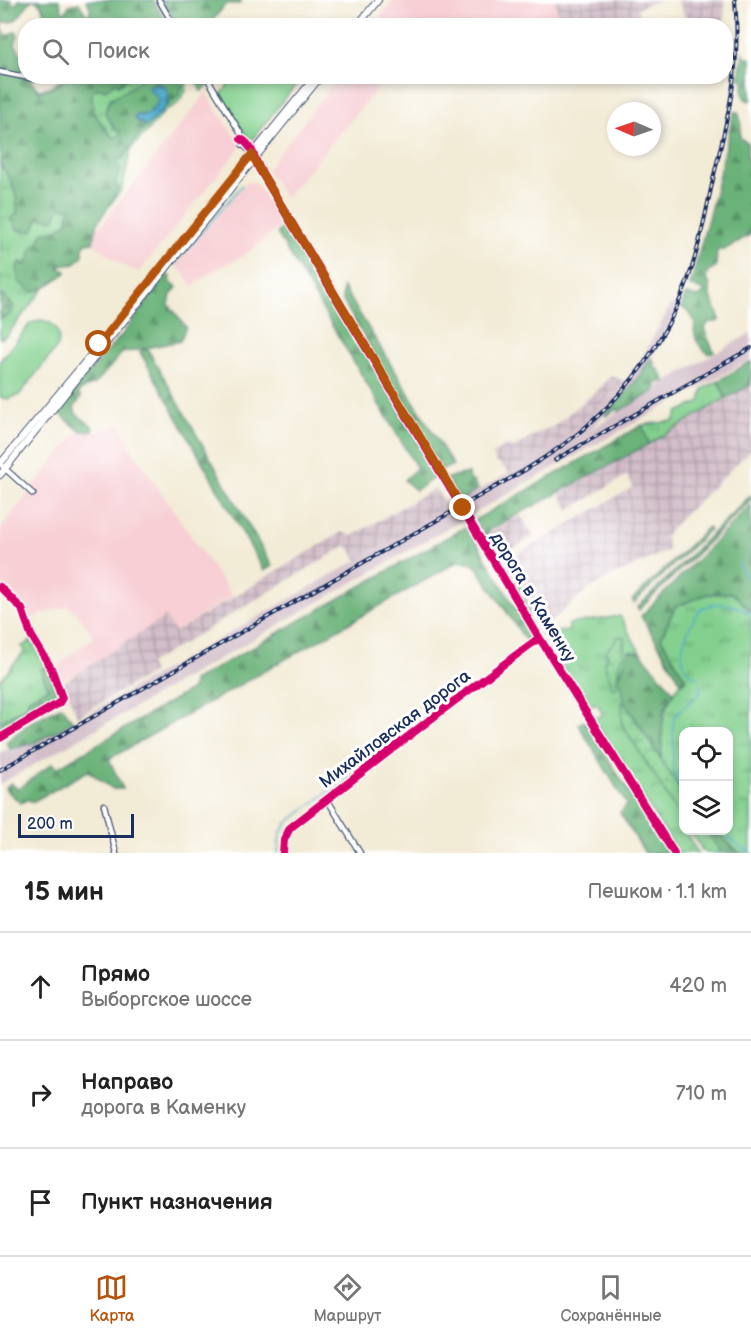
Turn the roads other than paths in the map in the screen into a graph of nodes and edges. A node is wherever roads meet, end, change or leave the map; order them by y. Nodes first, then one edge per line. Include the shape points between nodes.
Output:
1 (159, 0) edge
2 (378, 0) edge
3 (383, 0) edge
4 (169, 18) edge
5 (363, 18) edge
6 (368, 18) edge
7 (0, 72) edge
8 (18, 77) edge
9 (211, 84) edge
10 (310, 84) edge
11 (314, 84) edge
12 (253, 157) junction
13 (1, 468) edge
14 (33, 494) dead end
15 (0, 587) edge
16 (540, 638) junction
17 (0, 738) edge
18 (327, 799) junction
19 (104, 805) dead end
20 (116, 853) edge
21 (283, 853) edge
22 (360, 853) edge
23 (674, 853) edge

1 - 4 street
2 - 5 main road
3 - 6 main road
7 - 8 street
9 - 12 street, дорога в Каменку
10 - 12 main road
11 - 12 main road
12 - 13 main road
12 - 16 street, дорога в Каменку
13 - 14 street
15 - 17 street via 22,609 62,698
16 - 18 street, Михайловская дорога
16 - 23 street, дорога в Каменку
18 - 21 street, Михайловская дорога via 290,828
18 - 22 street
19 - 20 street

